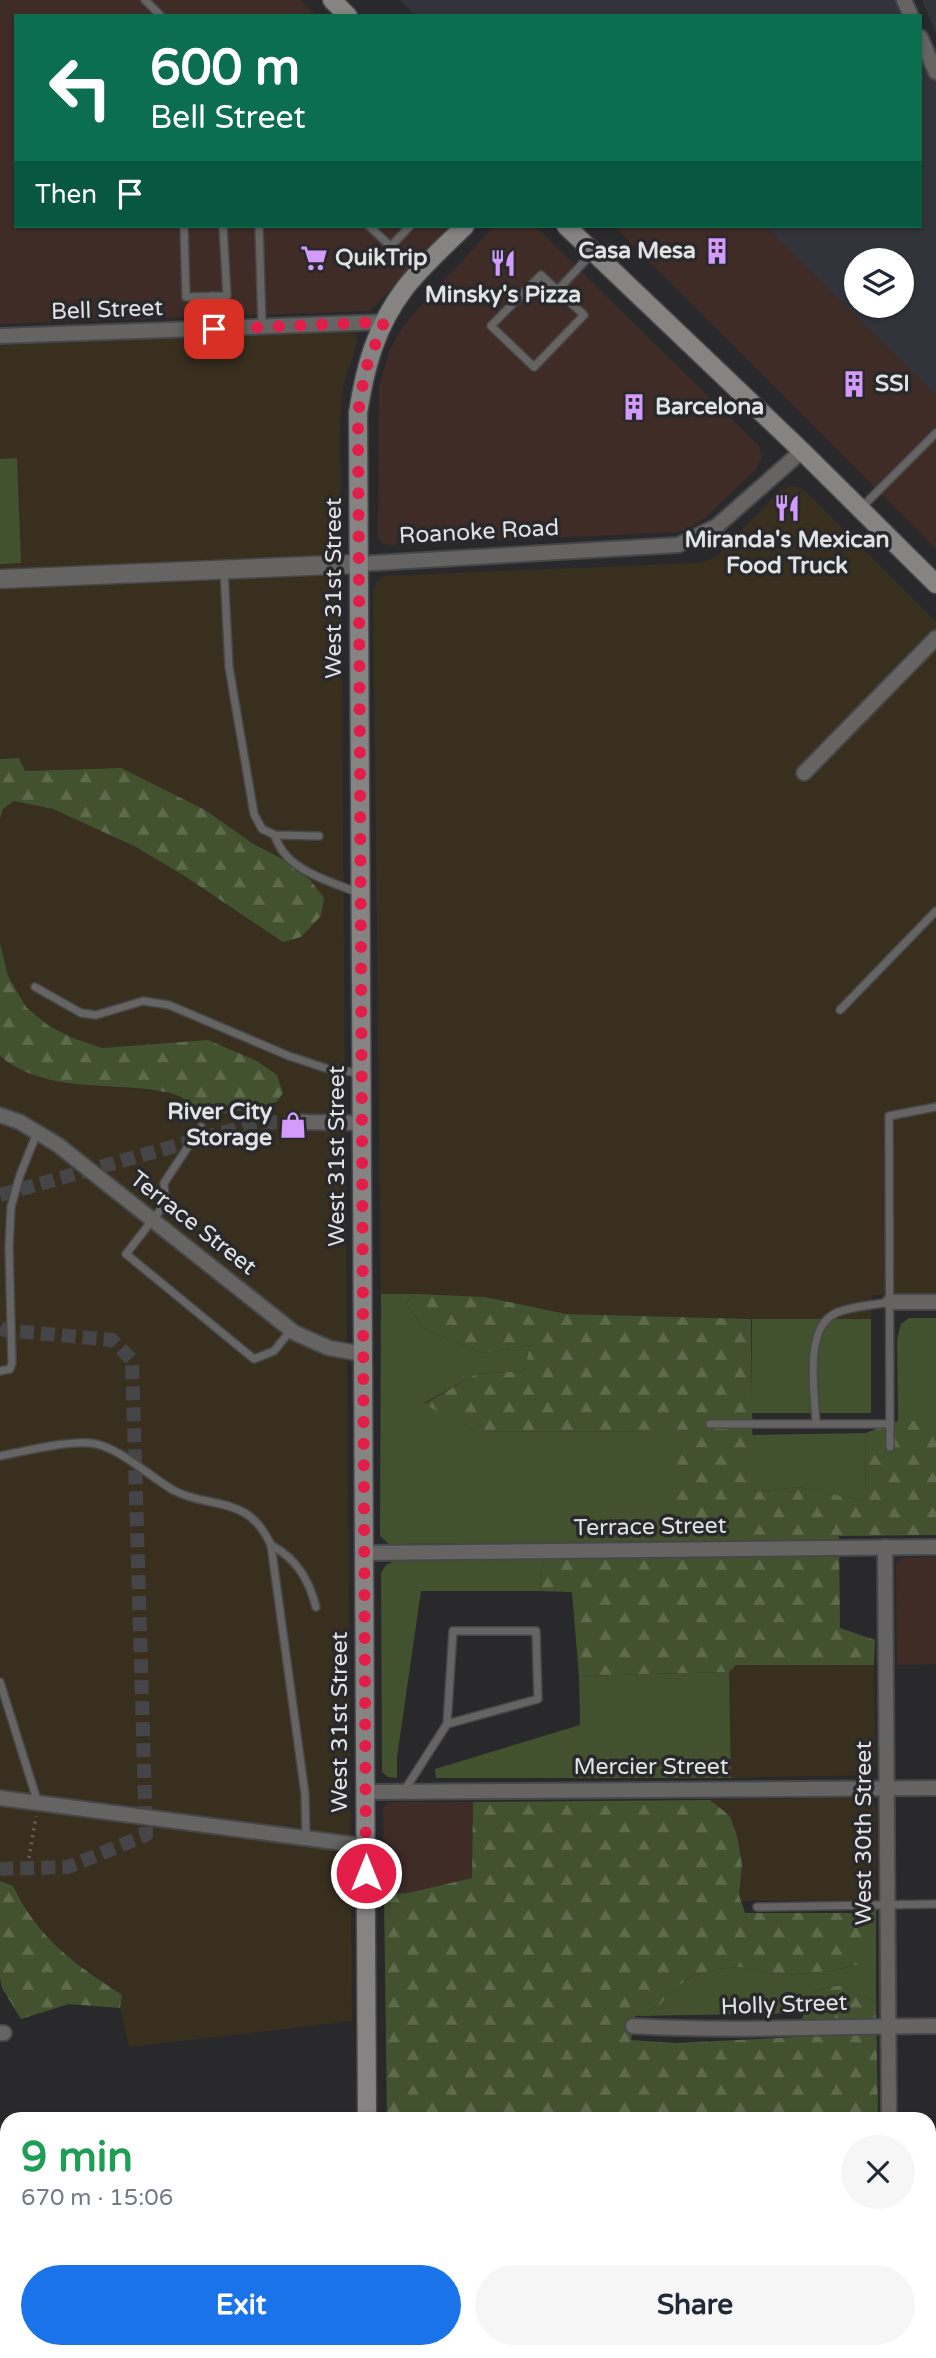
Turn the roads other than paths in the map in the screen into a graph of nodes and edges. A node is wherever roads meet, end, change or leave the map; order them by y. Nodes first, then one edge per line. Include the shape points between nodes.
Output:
1 (145, 0) edge
2 (332, 0) edge
3 (160, 14) edge
4 (346, 14) edge
5 (922, 41) edge
6 (936, 72) edge
7 (184, 228) edge
8 (223, 228) edge
9 (259, 228) edge
10 (371, 228) edge
11 (408, 228) edge
12 (463, 228) edge
13 (568, 228) edge
14 (391, 246) junction
15 (593, 251) junction
16 (419, 274) junction
17 (558, 290) junction
18 (212, 296) junction
19 (384, 322) junction
20 (262, 327) junction
21 (214, 329) junction
22 (0, 335) edge
23 (936, 433) edge
24 (802, 451) junction
25 (860, 509) junction
26 (357, 564) junction
27 (224, 570) junction
28 (0, 579) edge
29 (936, 584) edge
30 (936, 638) edge
31 (804, 773) dead end
32 (275, 835) junction
33 (319, 836) dead end
34 (359, 893) junction
35 (936, 911) edge
36 (35, 987) dead end
37 (840, 1010) dead end
38 (361, 1073) junction
39 (936, 1107) edge
40 (0, 1115) edge
41 (302, 1122) tunnel mouth
42 (361, 1123) junction
43 (201, 1127) dead end
44 (37, 1133) junction
45 (152, 1220) junction
46 (890, 1302) junction
47 (936, 1302) edge
48 (291, 1330) junction
49 (363, 1354) junction
50 (0, 1371) edge
51 (710, 1424) dead end
52 (816, 1424) junction
53 (890, 1424) junction
54 (890, 1447) dead end
55 (0, 1456) edge
56 (271, 1545) junction
57 (886, 1547) junction
58 (936, 1547) edge
59 (364, 1553) junction
60 (316, 1608) dead end
61 (0, 1682) edge
62 (447, 1724) junction
63 (887, 1788) junction
64 (936, 1788) edge
65 (366, 1792) junction
66 (403, 1792) junction
67 (0, 1798) edge
68 (38, 1803) junction
69 (306, 1839) junction
70 (366, 1846) junction
71 (936, 1904) edge
72 (887, 1905) junction
73 (757, 1907) dead end
74 (634, 2026) dead end
75 (888, 2026) junction
76 (936, 2026) edge
77 (367, 2112) edge
78 (889, 2112) edge

1 - 3 lane
2 - 4 main road
5 - 6 street
7 - 18 lane via 186,297
8 - 18 lane via 226,296
9 - 20 lane
10 - 14 lane
11 - 14 lane
12 - 16 main road, West 31st Street
13 - 15 main road
14 - 16 lane
15 - 17 lane
15 - 24 main road
16 - 19 main road, West 31st Street
17 - 17 lane via 541,275 491,326 534,367 584,315
18 - 21 lane
19 - 20 street, Bell Street
19 - 26 main road, West 31st Street via 365,371 358,413
20 - 21 street, Bell Street
21 - 22 street, Bell Street
23 - 25 lane
24 - 25 main road
24 - 26 street, Roanoke Road via 717,526 678,545
25 - 29 main road
26 - 27 street, Roanoke Road
26 - 34 main road, West 31st Street
27 - 28 street, Roanoke Road
27 - 32 lane via 229,667 254,814 262,829
30 - 31 street
32 - 33 lane
32 - 34 lane via 289,860
34 - 38 main road, West 31st Street
35 - 37 lane
36 - 38 lane via 81,1013 96,1015 143,1002 169,1005 289,1056 328,1069
38 - 42 main road, West 31st Street
39 - 46 lane via 889,1116
40 - 44 street, Terrace Street
41 - 42 street
42 - 49 main road, West 31st Street
43 - 45 lane via 164,1183 165,1200
44 - 45 street, Terrace Street
44 - 50 lane via 11,1207 12,1363 10,1369
45 - 48 street, Terrace Street
45 - 48 lane via 126,1254 254,1359 274,1351
46 - 47 street
46 - 52 lane via 836,1313 821,1324 814,1345
46 - 53 lane
48 - 49 street, Terrace Street via 329,1348
49 - 59 main road, West 31st Street
51 - 52 lane
52 - 53 lane
53 - 54 lane
55 - 56 lane via 91,1443 108,1448 175,1491 247,1514
56 - 60 lane via 297,1564
56 - 69 lane via 305,1794
57 - 58 street, Terrace Street
57 - 59 street, Terrace Street
57 - 63 street, West 30th Street
59 - 65 main road, West 31st Street
61 - 68 lane
62 - 62 lane via 538,1699 536,1632 453,1631
62 - 66 lane
63 - 64 street, Mercier Street
63 - 66 street, Mercier Street
63 - 72 street, West 30th Street
65 - 66 street, Mercier Street
65 - 70 main road, West 31st Street
67 - 68 street
68 - 69 street
69 - 70 street
70 - 77 main road, West 31st Street
71 - 72 lane
72 - 73 lane
72 - 75 street, West 30th Street
74 - 75 street, Holly Street via 704,2031
75 - 76 street, Holly Street
75 - 78 street, West 30th Street

